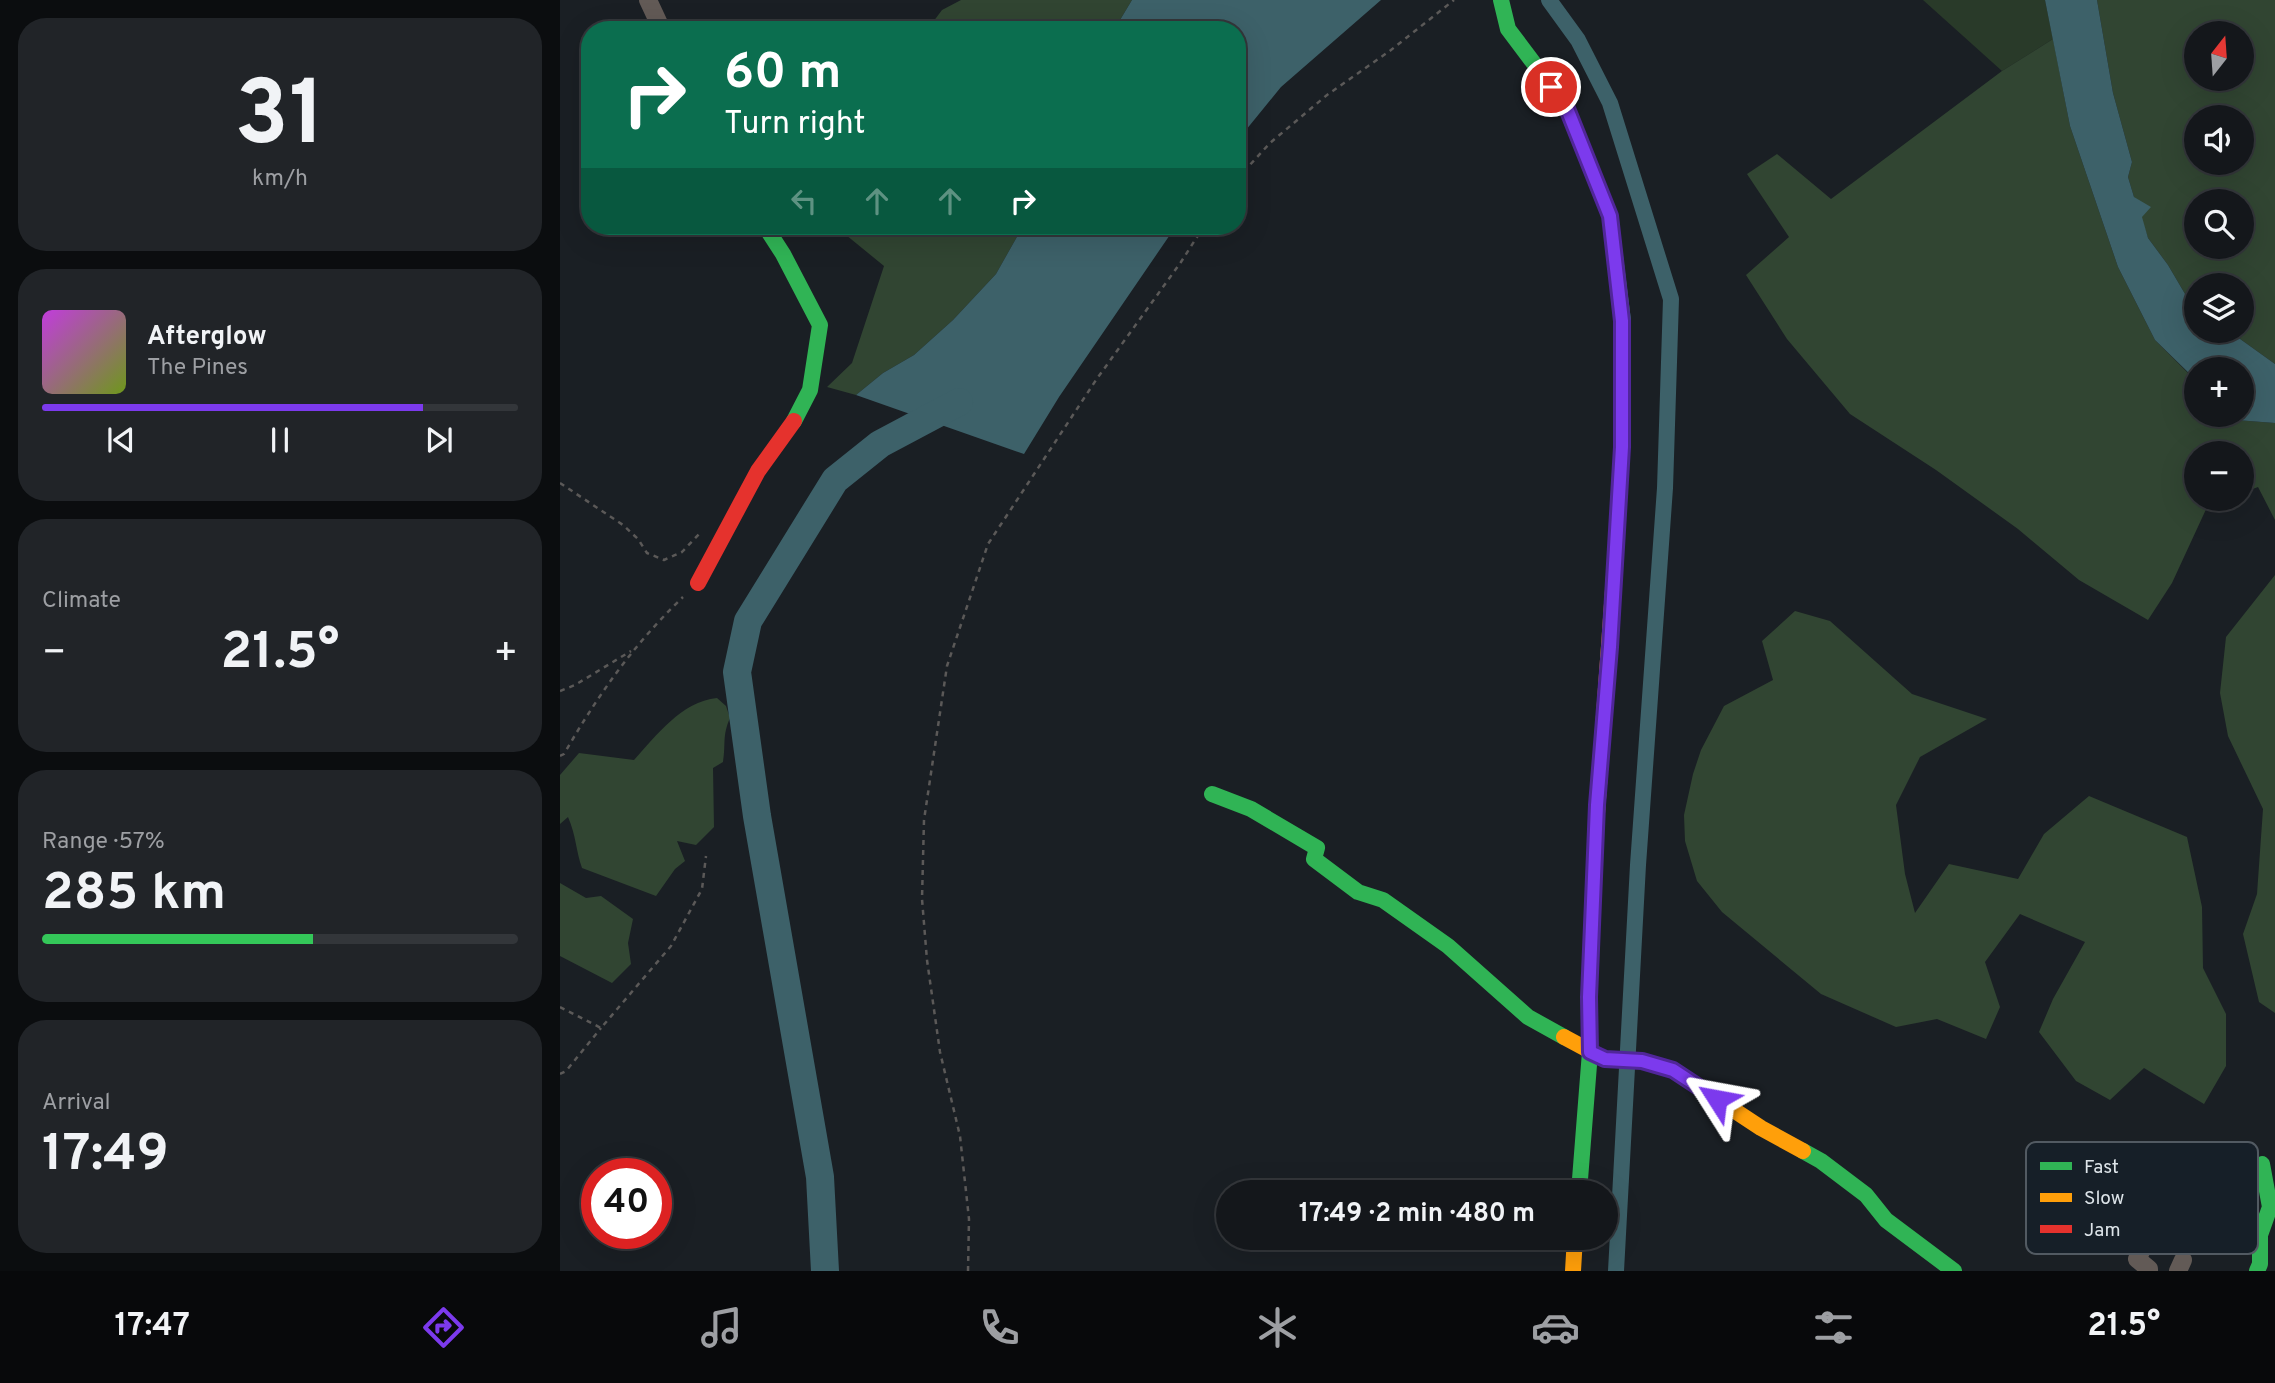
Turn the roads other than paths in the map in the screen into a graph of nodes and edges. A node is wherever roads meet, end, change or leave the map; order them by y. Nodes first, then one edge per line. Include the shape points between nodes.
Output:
1 (648, 0) edge
2 (1502, 0) edge
3 (658, 21) edge
4 (771, 235) edge
5 (698, 583) road end
6 (1212, 794) dead end
7 (1597, 1056) junction
8 (2262, 1164) dead end
9 (1581, 1180) edge
10 (1574, 1250) edge
11 (2140, 1254) edge
12 (1573, 1271) edge
13 (1954, 1271) edge
14 (2149, 1271) edge
15 (2256, 1271) edge

1 - 3 street
2 - 7 street via 1508,29 1566,106 1610,216 1622,321 1622,447 1597,805 1589,997
4 - 5 street via 820,325 810,390 758,471
6 - 7 street via 1251,809 1317,848 1314,859 1358,892 1383,900 1448,946 1528,1017
7 - 9 street
7 - 13 street via 1673,1070 1760,1128 1821,1161 1866,1195 1886,1220
8 - 15 street via 2270,1207 2260,1235
10 - 12 street
11 - 14 street via 2137,1259

